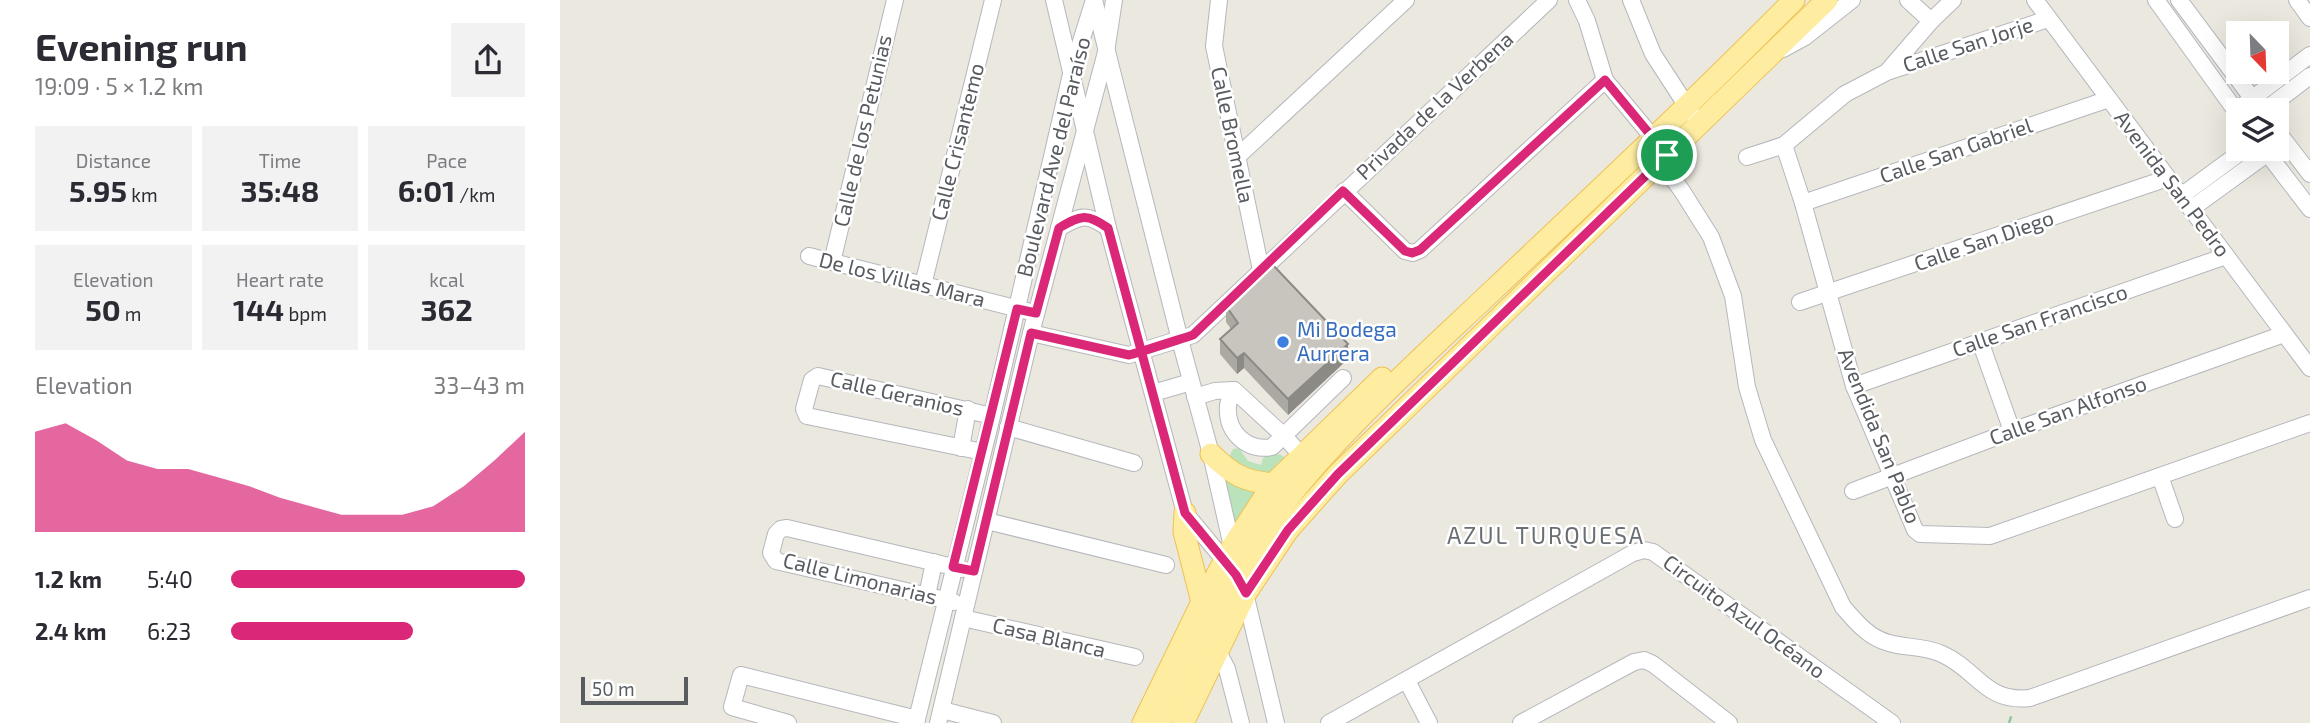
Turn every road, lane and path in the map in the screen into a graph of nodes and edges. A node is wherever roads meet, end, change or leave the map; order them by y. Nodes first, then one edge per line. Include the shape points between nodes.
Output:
1 (895, 0) edge
2 (993, 0) edge
3 (1054, 0) edge
4 (1094, 0) edge
5 (1114, 0) edge
6 (1219, 0) edge
7 (1406, 0) edge
8 (1549, 0) edge
9 (1577, 0) edge
10 (1631, 0) edge
11 (1794, 0) edge
12 (1827, 0) edge
13 (1852, 0) edge
14 (1908, 0) edge
15 (1953, 0) edge
16 (2035, 0) edge
17 (2156, 0) edge
18 (2179, 0) edge
19 (2297, 0) edge
20 (2310, 18) edge
21 (2048, 19) junction
22 (1931, 20) junction
23 (1081, 41) junction
24 (1106, 52) junction
25 (1771, 54) junction
26 (2310, 55) edge
27 (1101, 69) junction
28 (1072, 70) junction
29 (1887, 72) junction
30 (2310, 76) edge
31 (1605, 80) junction
32 (2227, 98) edge
33 (2253, 98) edge
34 (2267, 98) edge
35 (2273, 98) edge
36 (2109, 99) junction
37 (1692, 117) junction
38 (1085, 125) junction
39 (1784, 145) junction
40 (1664, 147) junction
41 (2289, 147) edge
42 (1237, 157) junction
43 (1747, 157) dead end
44 (2229, 161) edge
45 (2253, 161) edge
46 (2274, 161) edge
47 (2310, 174) edge
48 (2168, 178) junction
49 (1343, 191) junction
50 (2181, 196) junction
51 (1803, 203) junction
52 (2191, 209) junction
53 (2310, 209) edge
54 (1059, 228) junction
55 (1108, 228) junction
56 (809, 256) dead end
57 (2226, 256) junction
58 (832, 262) junction
59 (1522, 263) junction
60 (1261, 270) junction
61 (923, 285) junction
62 (1829, 293) junction
63 (1800, 302) dead end
64 (1017, 309) junction
65 (1036, 313) junction
66 (1031, 333) junction
67 (2284, 334) junction
68 (1180, 340) junction
69 (1980, 341) junction
70 (1142, 351) junction
71 (2310, 368) edge
72 (1343, 378) dead end
73 (1854, 386) junction
74 (1193, 390) junction
75 (1234, 390) junction
76 (1153, 393) junction
77 (968, 409) junction
78 (992, 416) junction
79 (2310, 423) edge
80 (1008, 427) junction
81 (2012, 431) junction
82 (1284, 436) junction
83 (961, 447) junction
84 (983, 452) junction
85 (1211, 454) junction
86 (1302, 456) junction
87 (1134, 463) dead end
88 (1892, 475) junction
89 (2160, 476) junction
90 (1273, 484) junction
91 (1853, 491) dead end
92 (1185, 513) junction
93 (2175, 519) dead end
94 (987, 521) junction
95 (934, 562) junction
96 (1166, 565) dead end
97 (953, 567) junction
98 (1235, 569) junction
99 (974, 571) junction
100 (927, 596) junction
101 (2310, 598) edge
102 (946, 600) junction
103 (1202, 602) junction
104 (965, 611) junction
105 (1211, 642) junction
106 (1135, 657) dead end
107 (1407, 681) junction
108 (940, 717) edge
109 (895, 718) edge
110 (916, 721) edge
111 (788, 723) edge
112 (992, 723) edge
113 (1143, 723) edge
114 (1160, 723) edge
115 (1183, 723) edge
116 (1241, 723) edge
117 (1276, 723) edge
118 (1329, 723) edge
119 (1429, 723) edge
120 (1521, 723) edge
121 (1729, 723) edge
122 (1892, 723) edge

1 - 58 street, Calle de los Petunias
2 - 61 street, Calle Crisantemo
3 - 28 street
4 - 23 street, Boulevard Ave del Paraíso
4 - 24 street
5 - 24 street, Boulevard Ave del Paraíso
6 - 42 street, Calle Bromella via 1214,46
7 - 42 street
8 - 49 street, Privada de la Verbena
9 - 31 street
10 - 37 street via 1653,54
11 - 37 main road
12 - 25 main road
13 - 25 street via 1805,37
14 - 22 street
15 - 22 street
16 - 21 street, Avenida San Pedro
17 - 32 street
18 - 33 street
19 - 20 street
21 - 29 street, Calle San Jorje
21 - 36 street, Avenida San Pedro
22 - 29 street
23 - 24 street via 1092,40
23 - 28 street, Boulevard Ave del Paraíso
24 - 27 street, Boulevard Ave del Paraíso
24 - 68 street
25 - 37 main road
26 - 34 street
27 - 28 street via 1082,74
27 - 38 street, Boulevard Ave del Paraíso
28 - 38 street
28 - 64 street, Boulevard Ave del Paraíso
29 - 39 street via 1844,94
30 - 35 street
31 - 40 street
31 - 49 street via 1420,250 1405,251
36 - 48 street, Avenida San Pedro
36 - 51 street, Calle San Gabriel
37 - 40 main road
38 - 54 street, Boulevard Ave del Paraíso
38 - 55 street
39 - 43 street
39 - 51 street, Avendida San Pablo
40 - 59 main road
40 - 98 main road via 1338,474 1288,530
40 - 101 street via 1682,191 1711,237 1733,296 1747,387 1763,440 1843,607 1863,630 1887,643 1942,654 1998,695 2014,700
41 - 47 street
42 - 60 street, Calle Bromella
44 - 50 street
45 - 52 street
46 - 53 street
48 - 50 street, Avenida San Pedro
48 - 62 street, Calle San Diego
49 - 60 street, Privada de la Verbena
50 - 52 street, Avenida San Pedro
51 - 62 street, Avendida San Pablo
52 - 57 street, Avenida San Pedro
54 - 55 street via 1075,218 1093,218
54 - 65 street, Boulevard Ave del Paraíso
55 - 70 street
56 - 58 street, De los Villas Mara
57 - 67 street, Avenida San Pedro
57 - 69 street, Calle San Francisco
58 - 61 street, De los Villas Mara
59 - 86 main road via 1432,332
59 - 98 main road via 1397,381 1301,482
60 - 68 street, Privada de la Verbena via 1193,335
61 - 64 street, De los Villas Mara
62 - 63 street, Calle San Diego
62 - 73 street, Avendida San Pablo
64 - 65 street, De los Villas Mara
64 - 78 street, Boulevard Ave del Paraíso
65 - 66 street, Boulevard Ave del Paraíso
66 - 70 street, Privada de la Verbena via 1129,355
66 - 80 street, Boulevard Ave del Paraíso
67 - 71 street, Avenida San Pedro
67 - 81 street, Calle San Alfonso
68 - 70 street, Privada de la Verbena
68 - 74 street
69 - 73 street, Calle San Francisco
69 - 81 street
70 - 76 street
72 - 82 street
73 - 88 street, Avendida San Pablo
74 - 75 street
74 - 76 street
74 - 85 street
75 - 82 street
75 - 82 street via 1229,418 1246,445 1259,450 1272,447
76 - 92 street
77 - 78 street, Calle Geranios
77 - 83 street
77 - 83 street, Calle Geranios via 818,376 812,380 804,409 807,416
78 - 84 street, Boulevard Ave del Paraíso
79 - 89 street, Avendida San Pablo
80 - 87 street
80 - 94 street, Boulevard Ave del Paraíso
81 - 88 street, Calle San Alfonso
82 - 86 street
83 - 84 street, Calle Geranios
84 - 97 street, Boulevard Ave del Paraíso
85 - 90 main road via 1239,478
85 - 98 street
86 - 90 main road
88 - 89 street, Avendida San Pablo via 1920,534 1978,536 1990,536
88 - 91 street, Calle San Alfonso
89 - 93 street
90 - 98 main road
92 - 98 street
92 - 103 main road via 1184,533
94 - 96 street
94 - 99 street, Boulevard Ave del Paraíso
95 - 97 street, Calle Limonarias
95 - 100 street
95 - 100 street, Calle Limonarias via 787,528 776,534 772,554 776,561
97 - 99 street, Calle Limonarias
97 - 102 street, Boulevard Ave del Paraíso
98 - 103 main road
98 - 105 main road
98 - 117 street
99 - 104 street, Boulevard Ave del Paraíso
100 - 102 street, Calle Limonarias
102 - 104 street, Calle Limonarias
102 - 110 street, Boulevard Ave del Paraíso
103 - 113 main road
104 - 106 street, Casa Blanca
104 - 108 street, Boulevard Ave del Paraíso
105 - 114 main road
105 - 115 main road
105 - 116 street
107 - 118 street, Circuito Azul Océano
107 - 119 street
107 - 122 street, Circuito Azul Océano via 1644,550 1653,552
108 - 112 street
109 - 110 street
109 - 111 street via 741,675 732,707
120 - 121 street via 1644,660

